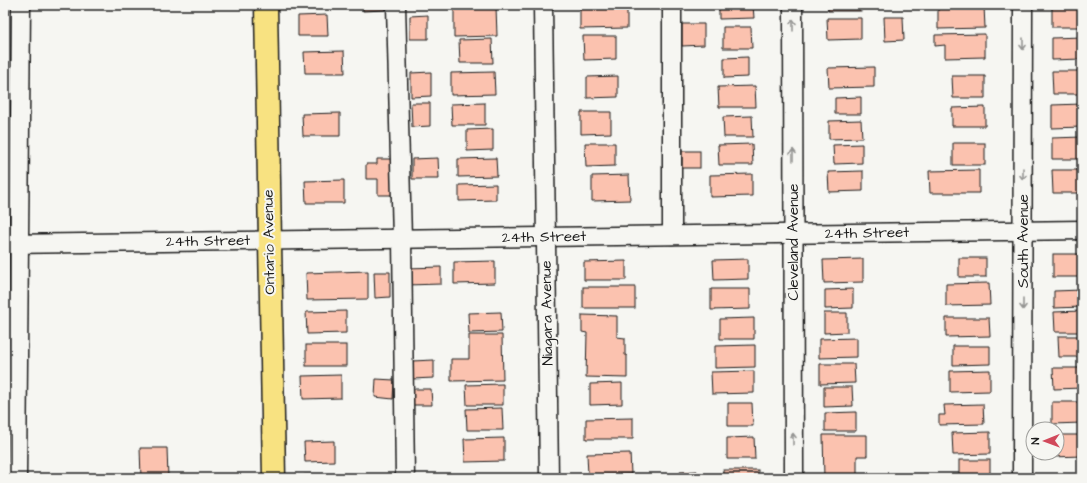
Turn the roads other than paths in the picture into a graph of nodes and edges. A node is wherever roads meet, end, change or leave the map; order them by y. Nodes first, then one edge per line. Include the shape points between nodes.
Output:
1 (21, 5) edge
2 (266, 5) edge
3 (396, 5) edge
4 (544, 5) edge
5 (672, 5) edge
6 (793, 5) edge
7 (1023, 5) edge
8 (1082, 230) edge
9 (1023, 231) junction
10 (793, 234) junction
11 (672, 235) junction
12 (546, 237) junction
13 (402, 239) junction
14 (269, 240) junction
15 (12, 244) edge
16 (17, 478) edge
17 (274, 478) edge
18 (405, 478) edge
19 (550, 478) edge
20 (794, 478) edge
21 (1022, 478) edge

1 - 15 street
2 - 14 main road, Ontario Avenue
3 - 13 street
4 - 12 street, Niagara Avenue
5 - 11 street
10 -> 6 street, Cleveland Avenue
7 -> 9 street, South Avenue
8 - 9 street, 24th Street
9 - 10 street, 24th Street
9 -> 21 street, South Avenue
10 - 11 street, 24th Street
20 -> 10 street, Cleveland Avenue
11 - 12 street, 24th Street
12 - 13 street, 24th Street
12 - 19 street, Niagara Avenue
13 - 14 street, 24th Street
13 - 18 street
14 - 15 street, 24th Street
14 - 17 main road, Ontario Avenue
15 - 16 street

